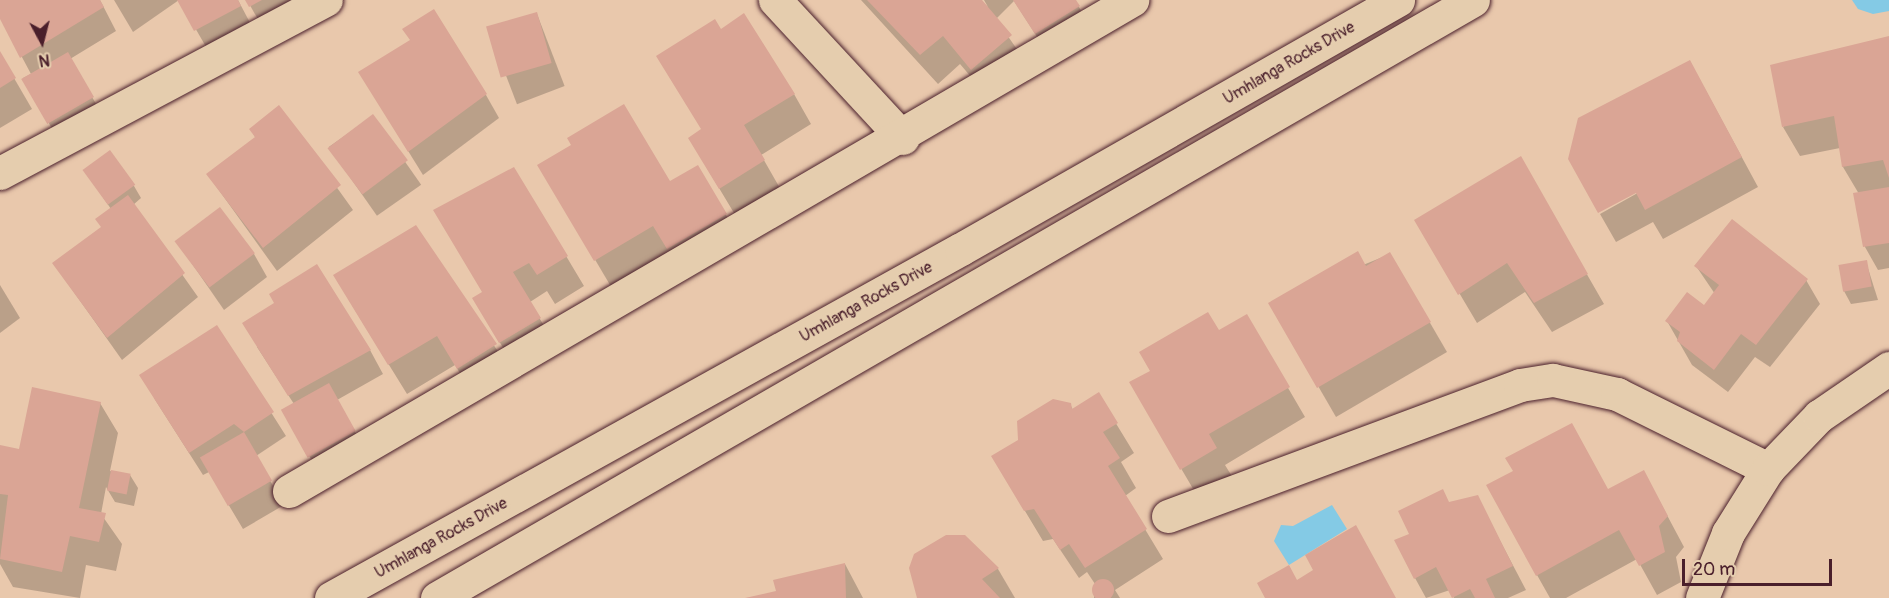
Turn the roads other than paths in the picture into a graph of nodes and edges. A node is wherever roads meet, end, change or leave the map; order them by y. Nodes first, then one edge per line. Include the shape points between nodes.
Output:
1 (326, 0) edge
2 (775, 0) edge
3 (1132, 0) edge
4 (1398, 0) edge
5 (1473, 0) edge
6 (903, 138) junction
7 (0, 173) edge
8 (1889, 368) edge
9 (1768, 469) junction
10 (290, 491) dead end
11 (1168, 516) dead end
12 (331, 598) edge
13 (437, 598) edge
14 (1702, 598) edge

1 - 7 street
2 - 6 street
3 - 6 street
4 - 12 street, Umhlanga Rocks Drive via 941,261
5 - 13 street
6 - 10 street
8 - 9 street via 1819,416
9 - 11 street via 1617,394 1553,380 1520,385
9 - 14 street via 1728,533

